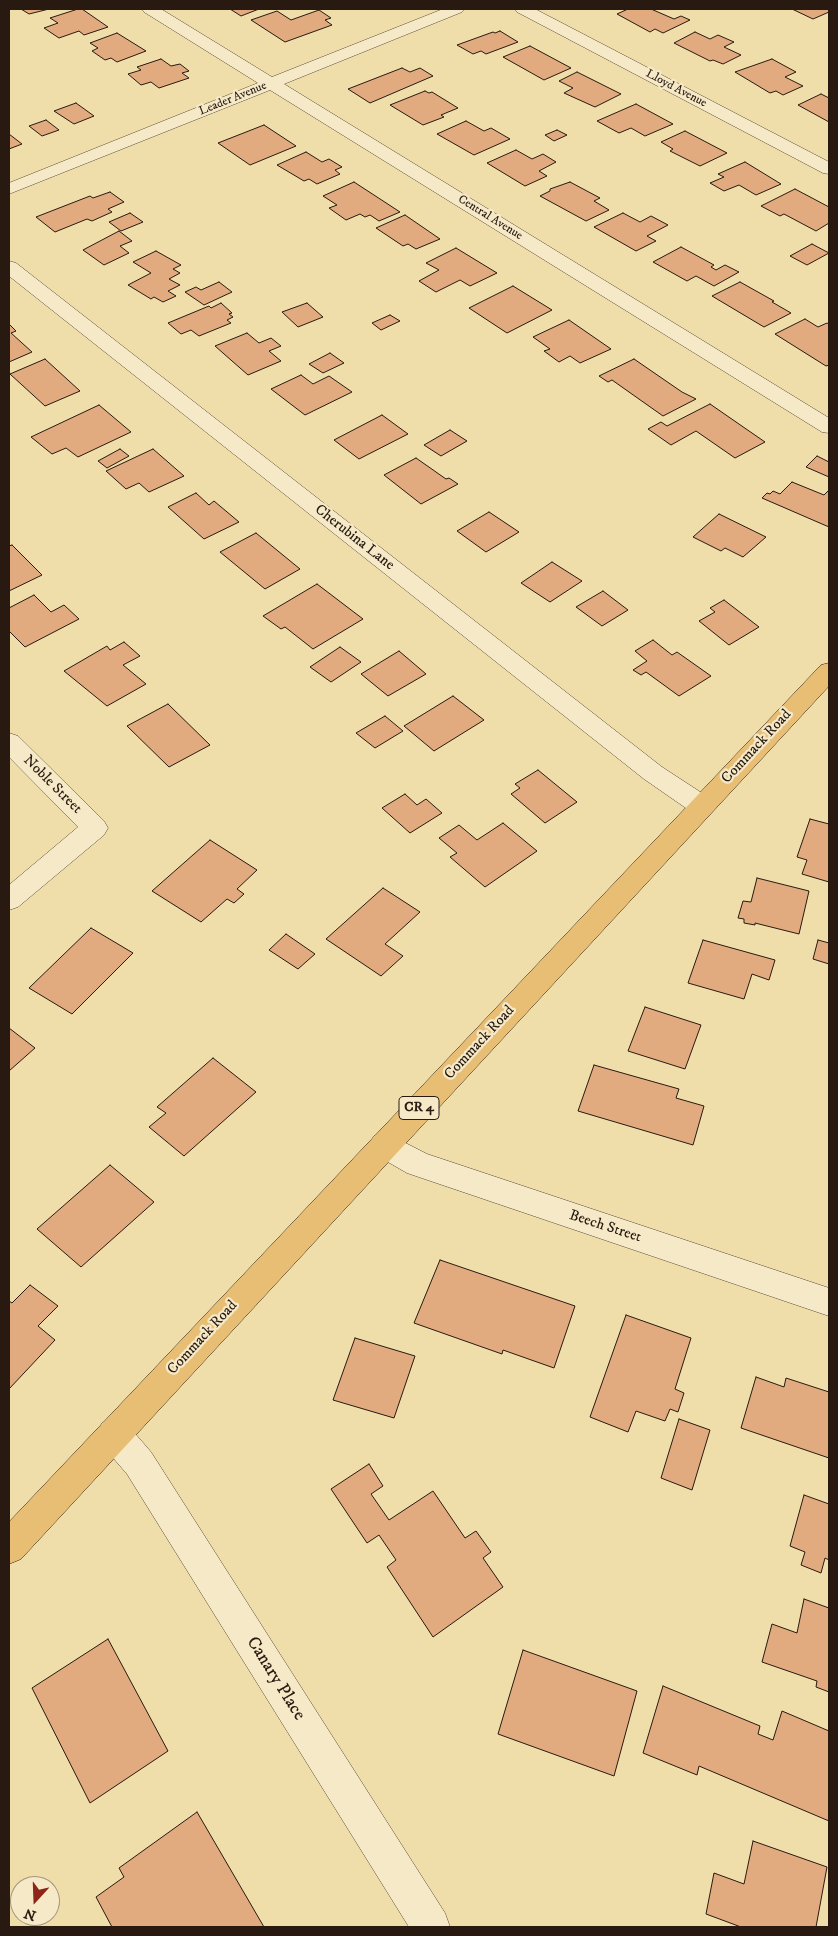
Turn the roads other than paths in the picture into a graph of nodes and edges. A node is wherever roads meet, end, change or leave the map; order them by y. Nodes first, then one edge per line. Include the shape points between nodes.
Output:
1 (150, 9) edge
2 (456, 9) edge
3 (523, 9) edge
4 (272, 84) junction
5 (829, 169) edge
6 (9, 189) edge
7 (9, 267) edge
8 (829, 427) edge
9 (829, 671) edge
10 (9, 742) edge
11 (702, 806) junction
12 (9, 900) edge
13 (384, 1145) junction
14 (829, 1302) edge
15 (114, 1434) junction
16 (9, 1546) edge
17 (431, 1927) edge

1 - 4 street, Central Avenue
2 - 4 street, Leader Avenue
3 - 5 street, Lloyd Avenue
4 - 6 street, Leader Avenue
4 - 8 street, Central Avenue
7 - 11 street, Cherubina Lane via 645,766
9 - 11 main road, Commack Road / CR 4
10 - 12 street, Noble Street via 95,828
11 - 13 main road, Commack Road / CR 4
13 - 14 street, Beech Street via 418,1164
13 - 15 main road, Commack Road / CR 4
15 - 16 main road, Commack Road / CR 4
15 - 17 street, Canary Place via 139,1463

